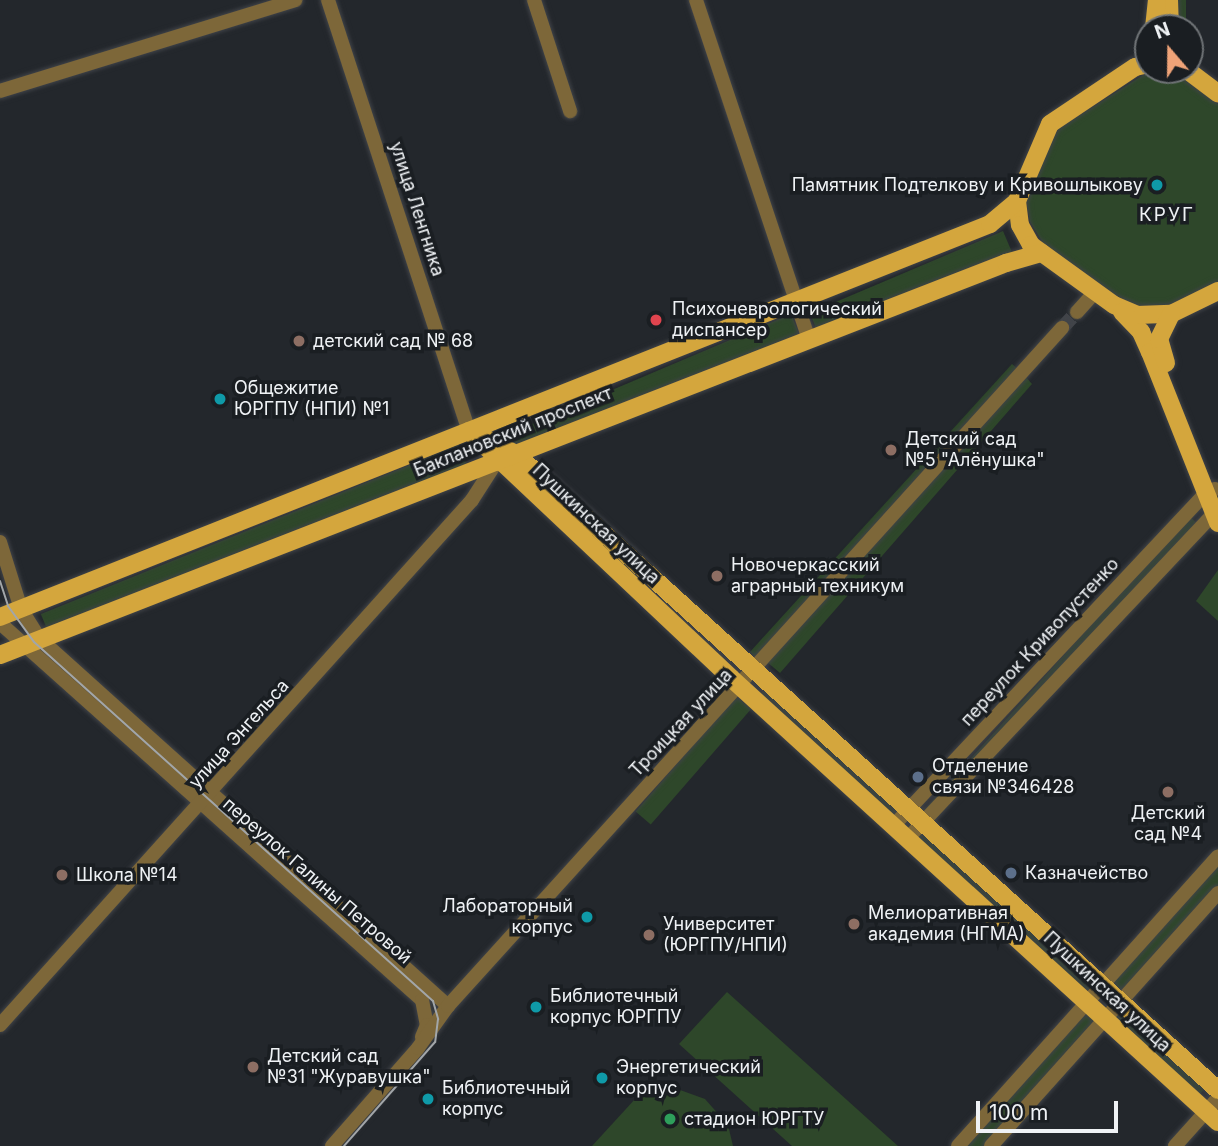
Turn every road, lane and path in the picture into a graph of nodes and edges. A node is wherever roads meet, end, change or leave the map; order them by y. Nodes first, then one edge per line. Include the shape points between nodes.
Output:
1 (295, 0) edge
2 (328, 0) edge
3 (534, 0) edge
4 (696, 0) edge
5 (1134, 70) edge
6 (0, 91) edge
7 (570, 111) dead end
8 (1017, 201) junction
9 (1042, 253) junction
10 (1096, 291) junction
11 (1218, 291) edge
12 (794, 302) junction
13 (1114, 305) junction
14 (1077, 312) tunnel mouth
15 (1171, 314) junction
16 (1062, 328) tunnel mouth
17 (809, 340) junction
18 (469, 431) junction
19 (516, 454) junction
20 (497, 461) junction
21 (1214, 504) edge
22 (0, 542) edge
23 (21, 609) junction
24 (0, 617) edge
25 (0, 623) edge
26 (40, 639) junction
27 (22, 646) junction
28 (0, 655) edge
29 (755, 670) junction
30 (740, 687) junction
31 (213, 792) junction
32 (201, 805) junction
33 (909, 809) junction
34 (923, 822) junction
35 (895, 824) junction
36 (909, 838) junction
37 (1218, 856) edge
38 (1218, 893) edge
39 (1102, 986) junction
40 (1088, 1002) junction
41 (1121, 1002) junction
42 (448, 1006) junction
43 (1106, 1019) junction
44 (0, 1025) edge
45 (418, 1048) junction
46 (1218, 1090) edge
47 (1214, 1110) edge
48 (332, 1146) edge
49 (958, 1146) edge
50 (990, 1146) edge
51 (1175, 1146) edge

1 - 6 street
2 - 18 street, улица Ленгника
3 - 7 street
4 - 12 street
5 - 8 main road via 1050,124
8 - 9 main road via 1024,236
8 - 12 main road, Баклановский проспект via 990,224
9 - 10 main road
9 - 17 main road, Баклановский проспект
10 - 13 main road
10 - 14 street
11 - 15 main road
12 - 17 street
12 - 18 main road, Баклановский проспект
13 - 15 main road via 1145,316
13 - 21 main road via 1146,341
15 - 21 main road via 1161,330 1161,348
16 - 29 street, Троицкая улица
17 - 19 main road, Баклановский проспект
18 - 19 main road, Пушкинская улица
18 - 20 main road, Пушкинская улица
18 - 23 main road, Баклановский проспект
19 - 20 main road, Баклановский проспект
19 - 29 main road, Пушкинская улица
20 - 26 main road, Баклановский проспект
20 - 30 main road, Пушкинская улица
20 - 31 street, улица Энгельса via 472,500
21 - 33 street, переулок Кривопустенко
21 - 34 street
22 - 23 street, переулок Галины Петровой
23 - 24 main road, Баклановский проспект
23 - 26 street, переулок Галины Петровой
25 - 27 street, переулок Галины Петровой
26 - 27 main road, Баклановский проспект
26 - 31 street, переулок Галины Петровой
27 - 28 main road, Баклановский проспект
27 - 32 street, переулок Галины Петровой
29 - 30 street, Троицкая улица
29 - 33 main road, Пушкинская улица
30 - 35 main road, Пушкинская улица
30 - 42 street, Троицкая улица
31 - 32 street, улица Энгельса
31 - 42 street, переулок Галины Петровой
32 - 44 street, улица Энгельса
32 - 45 street, переулок Галины Петровой via 422,1000 427,1025
33 - 34 main road, Пушкинская улица
33 - 35 street, переулок Кривопустенко
34 - 36 street
34 - 39 main road, Пушкинская улица
35 - 36 main road, Пушкинская улица
36 - 40 main road, Пушкинская улица
37 - 39 street
38 - 41 street
39 - 40 street
39 - 41 main road, Пушкинская улица
40 - 43 main road, Пушкинская улица
40 - 49 street
41 - 43 street
41 - 46 main road, Пушкинская улица
42 - 45 street, Троицкая улица
43 - 47 main road, Пушкинская улица
43 - 50 street
45 - 48 street, Троицкая улица
47 - 51 street

